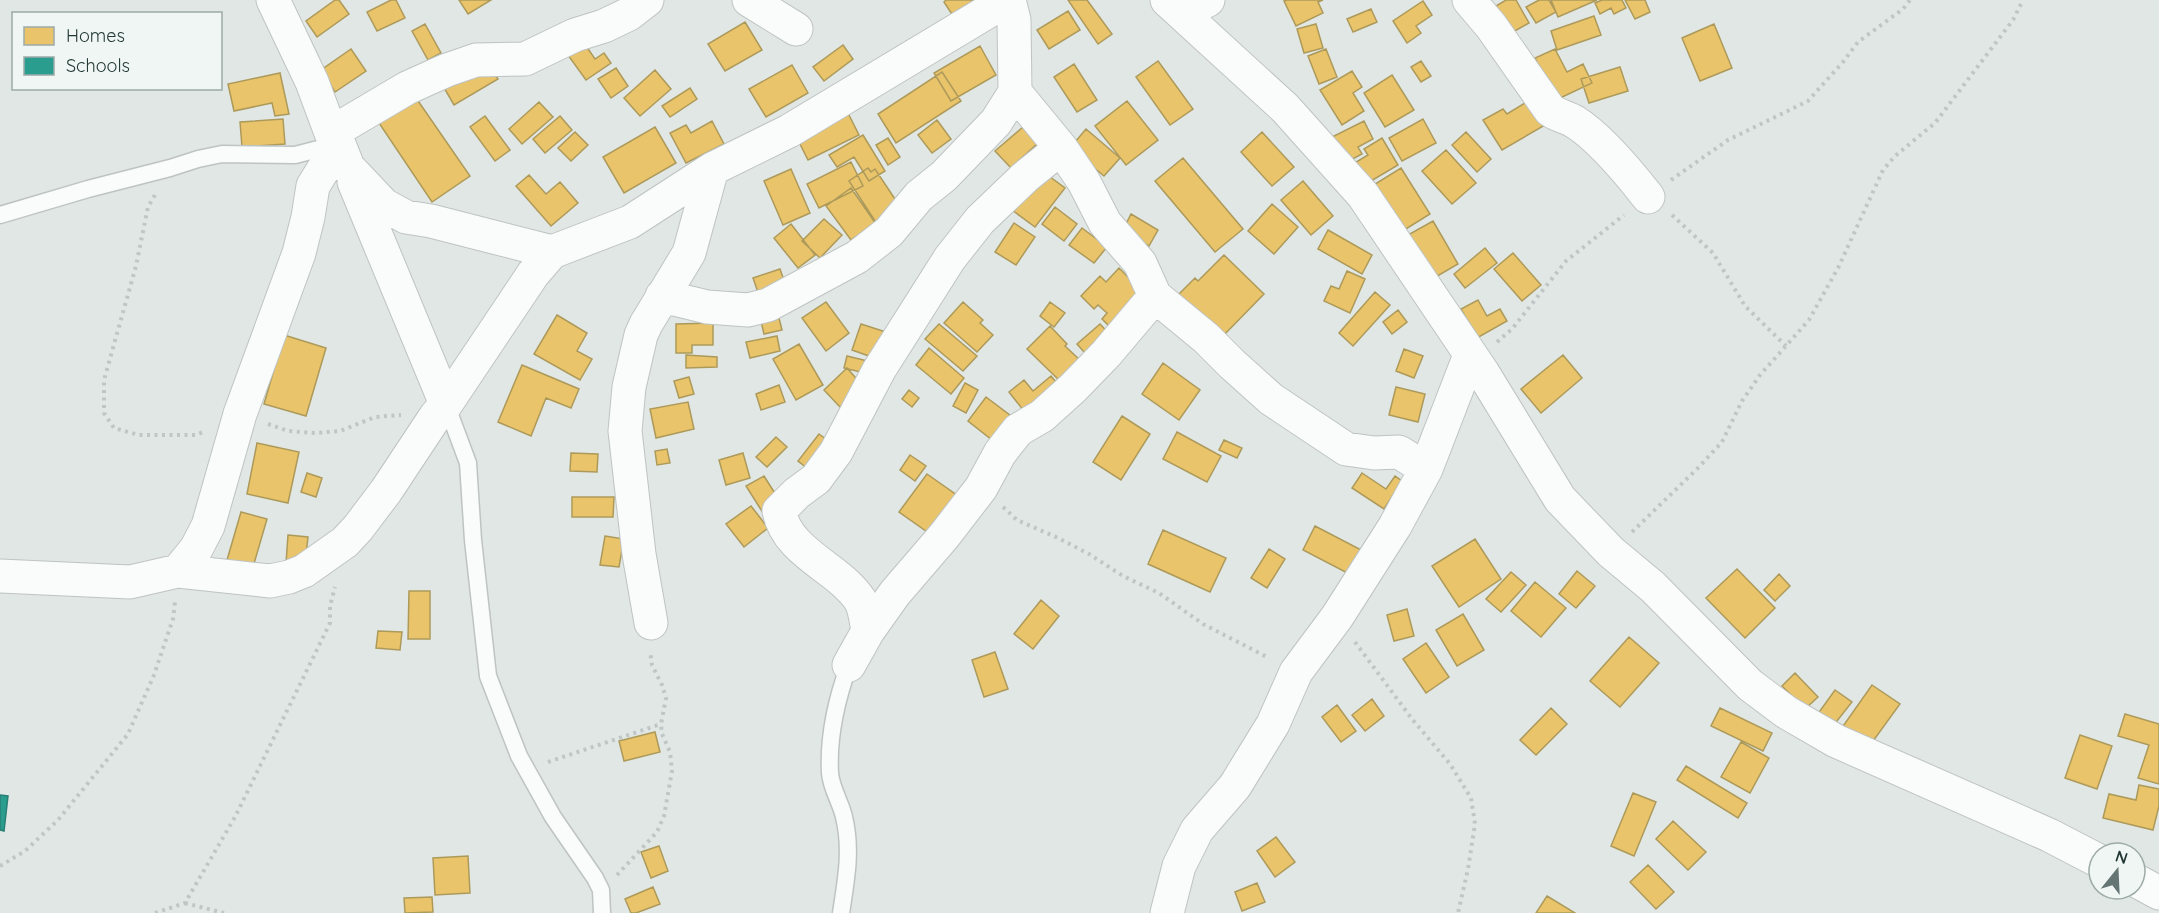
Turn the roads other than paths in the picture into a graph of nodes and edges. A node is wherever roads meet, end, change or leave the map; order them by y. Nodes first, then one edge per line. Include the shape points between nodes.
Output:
1 (273, 0) edge
2 (647, 0) edge
3 (749, 0) edge
4 (1008, 0) edge
5 (1469, 0) edge
6 (1186, 4) edge
7 (796, 29) dead end
8 (1015, 92) junction
9 (339, 148) junction
10 (1061, 148) junction
11 (712, 169) junction
12 (1648, 197) road end
13 (0, 215) edge
14 (552, 252) junction
15 (662, 296) junction
16 (1155, 296) junction
17 (1476, 364) junction
18 (440, 411) junction
19 (1426, 469) junction
20 (178, 571) junction
21 (0, 576) edge
22 (651, 623) road end
23 (868, 631) junction
24 (849, 665) joint
25 (2087, 855) edge
26 (602, 913) edge
27 (841, 913) edge
28 (1167, 913) edge

1 - 9 street
2 - 9 street via 629,14 525,59 476,60 407,88
3 - 7 street
4 - 8 street via 1014,20
4 - 11 street via 789,131
5 - 12 street via 1550,110 1584,129
6 - 17 street via 1364,195
8 - 10 street
8 - 15 street via 996,122 952,168 919,196 889,232 857,257 768,305 748,310 707,307
9 - 13 lane via 295,155 222,154
9 - 14 street via 384,205 406,217
9 - 18 street
9 - 20 street via 313,186 299,254 240,414 208,526
10 - 16 street via 1105,223 1140,263
10 - 23 street via 980,220 950,258 879,370 836,452 816,479 779,511 782,524 798,545 859,598
11 - 14 street via 630,222
11 - 15 street via 689,253
14 - 18 street
15 - 22 street via 641,335 629,387 625,431
16 - 19 street via 1271,399 1346,449 1399,452
16 - 23 street via 1073,388 1042,416 1018,430 981,488
17 - 19 street
17 - 25 street via 1560,499 1750,685 1836,741
18 - 20 street via 345,542 304,571 270,581
18 - 26 lane via 468,463 488,676 519,756 601,890
19 - 28 street via 1337,617 1296,672 1273,724 1235,786 1197,830 1179,866
20 - 21 street via 130,582
23 - 24 street
24 - 27 lane via 833,726 830,775 844,818 849,852

